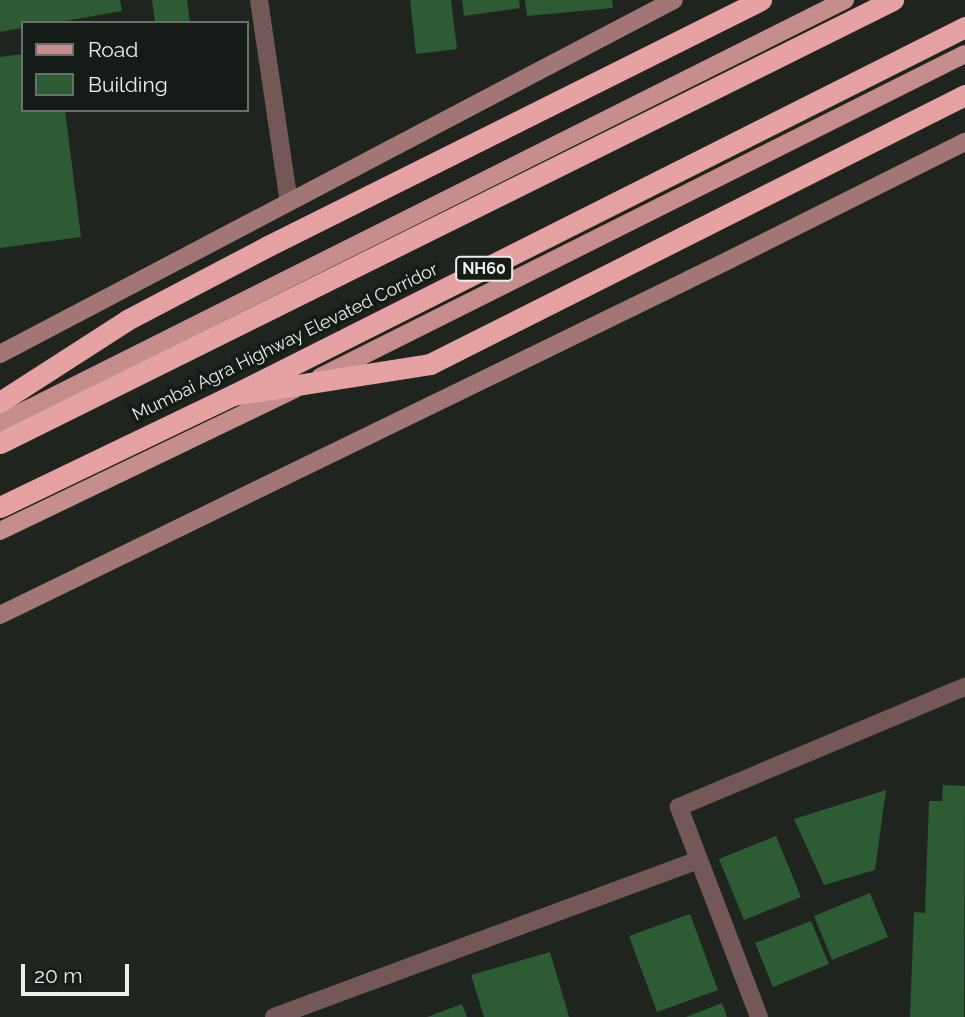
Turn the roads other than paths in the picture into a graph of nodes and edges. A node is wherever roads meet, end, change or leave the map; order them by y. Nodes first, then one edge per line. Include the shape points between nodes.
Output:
1 (259, 0) edge
2 (674, 0) edge
3 (761, 0) edge
4 (845, 0) edge
5 (893, 0) edge
6 (965, 27) edge
7 (965, 54) edge
8 (965, 95) edge
9 (965, 142) edge
10 (289, 202) junction
11 (0, 354) edge
12 (233, 395) junction
13 (0, 402) edge
14 (0, 423) edge
15 (0, 443) edge
16 (0, 506) edge
17 (0, 531) edge
18 (0, 615) edge
19 (965, 687) edge
20 (699, 860) junction
21 (274, 1017) edge
22 (759, 1017) edge

1 - 10 street
2 - 10 street
3 - 13 highway via 151,308
4 - 14 main road
5 - 15 highway, Mumbai Agra Highway Elevated Corridor
6 - 12 highway, Mumbai Agra Highway Elevated Corridor / NH60
7 - 17 main road via 389,344
8 - 12 highway, bridge via 430,364
9 - 18 street
10 - 11 street
12 - 16 highway, Mumbai Agra Highway Elevated Corridor / NH60
19 - 20 street via 678,807
20 - 21 street
20 - 22 street

